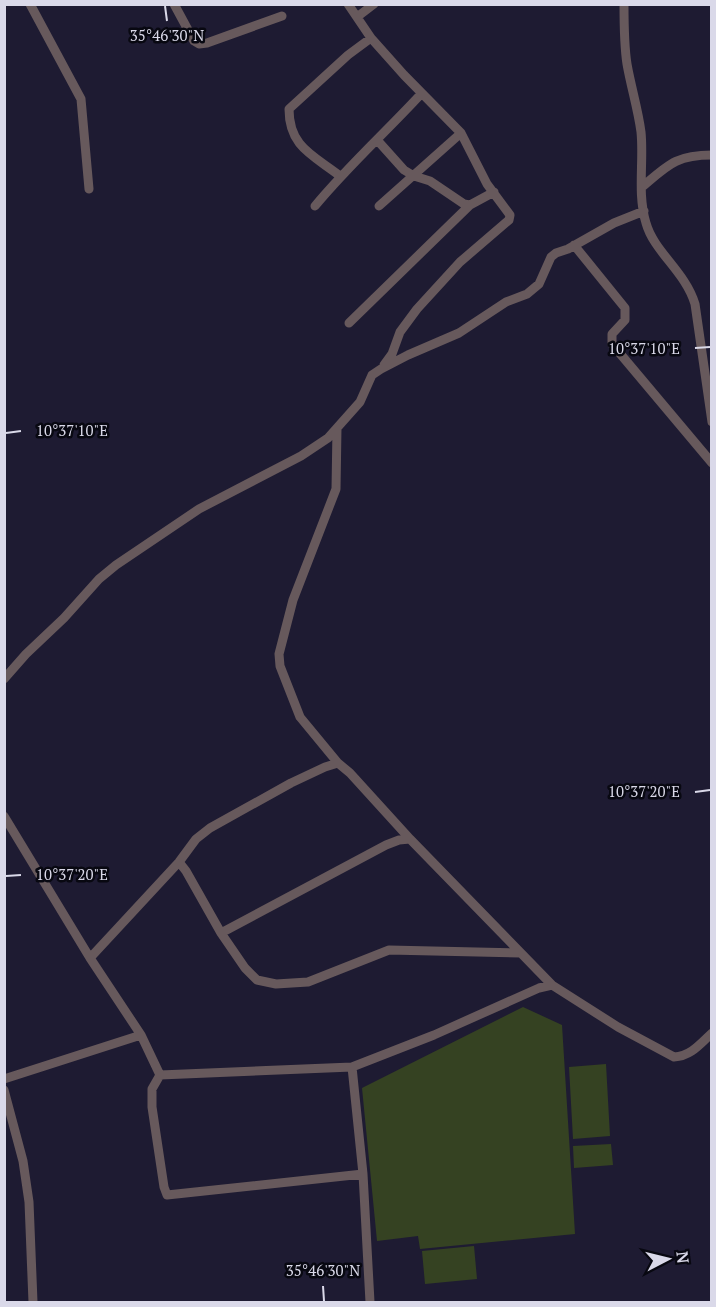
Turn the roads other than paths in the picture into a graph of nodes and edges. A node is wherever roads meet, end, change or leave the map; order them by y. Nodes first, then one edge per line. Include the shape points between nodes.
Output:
1 (30, 4) edge
2 (174, 4) edge
3 (348, 4) edge
4 (374, 4) edge
5 (624, 4) edge
6 (282, 16) dead end
7 (357, 17) junction
8 (371, 38) junction
9 (422, 94) junction
10 (461, 133) junction
11 (378, 141) junction
12 (711, 155) edge
13 (340, 176) junction
14 (414, 176) junction
15 (642, 187) junction
16 (89, 189) dead end
17 (494, 192) junction
18 (470, 205) junction
19 (315, 206) dead end
20 (379, 206) dead end
21 (644, 210) junction
22 (574, 245) junction
23 (349, 323) dead end
24 (381, 369) junction
25 (711, 422) edge
26 (337, 428) junction
27 (711, 463) edge
28 (4, 679) edge
29 (338, 763) junction
30 (4, 816) edge
31 (410, 839) junction
32 (179, 862) junction
33 (221, 933) junction
34 (521, 953) junction
35 (90, 958) junction
36 (552, 985) junction
37 (711, 1033) edge
38 (141, 1035) junction
39 (352, 1067) junction
40 (160, 1075) junction
41 (4, 1079) edge
42 (4, 1090) edge
43 (363, 1174) junction
44 (33, 1302) edge
45 (370, 1302) edge

1 - 16 street via 81,99
2 - 6 street via 199,44
3 - 7 street
4 - 7 street
5 - 15 street via 626,62 640,128
7 - 8 street
8 - 9 street
8 - 13 street via 289,109 297,142
9 - 10 street
9 - 11 street
10 - 14 street
10 - 17 street
11 - 13 street
11 - 14 street
12 - 15 street via 672,162
13 - 19 street
14 - 18 street
14 - 20 street
15 - 21 street
17 - 18 street
17 - 24 street via 510,215 509,220 441,281 403,327
18 - 23 street
21 - 22 street
21 - 25 street via 650,236 690,289 695,304
22 - 24 street via 551,257 539,284 527,294 506,302 459,333
22 - 27 street via 625,308 625,320 611,338 615,350
24 - 26 street via 372,375 360,402
26 - 28 street via 301,456 199,509 116,565
26 - 29 street via 336,489 293,600 279,654 300,717
29 - 31 street
29 - 32 street via 291,783 210,828
30 - 35 street
31 - 33 street via 386,845
31 - 34 street
32 - 33 street
32 - 35 street
33 - 34 street via 257,980 276,984 308,982 389,950
34 - 36 street
35 - 38 street
36 - 37 street via 674,1057 692,1052
36 - 39 street
38 - 40 street
38 - 41 street
39 - 40 street
39 - 43 street
40 - 43 street via 152,1089 152,1107 167,1195
42 - 44 street via 23,1161 29,1202
43 - 45 street

